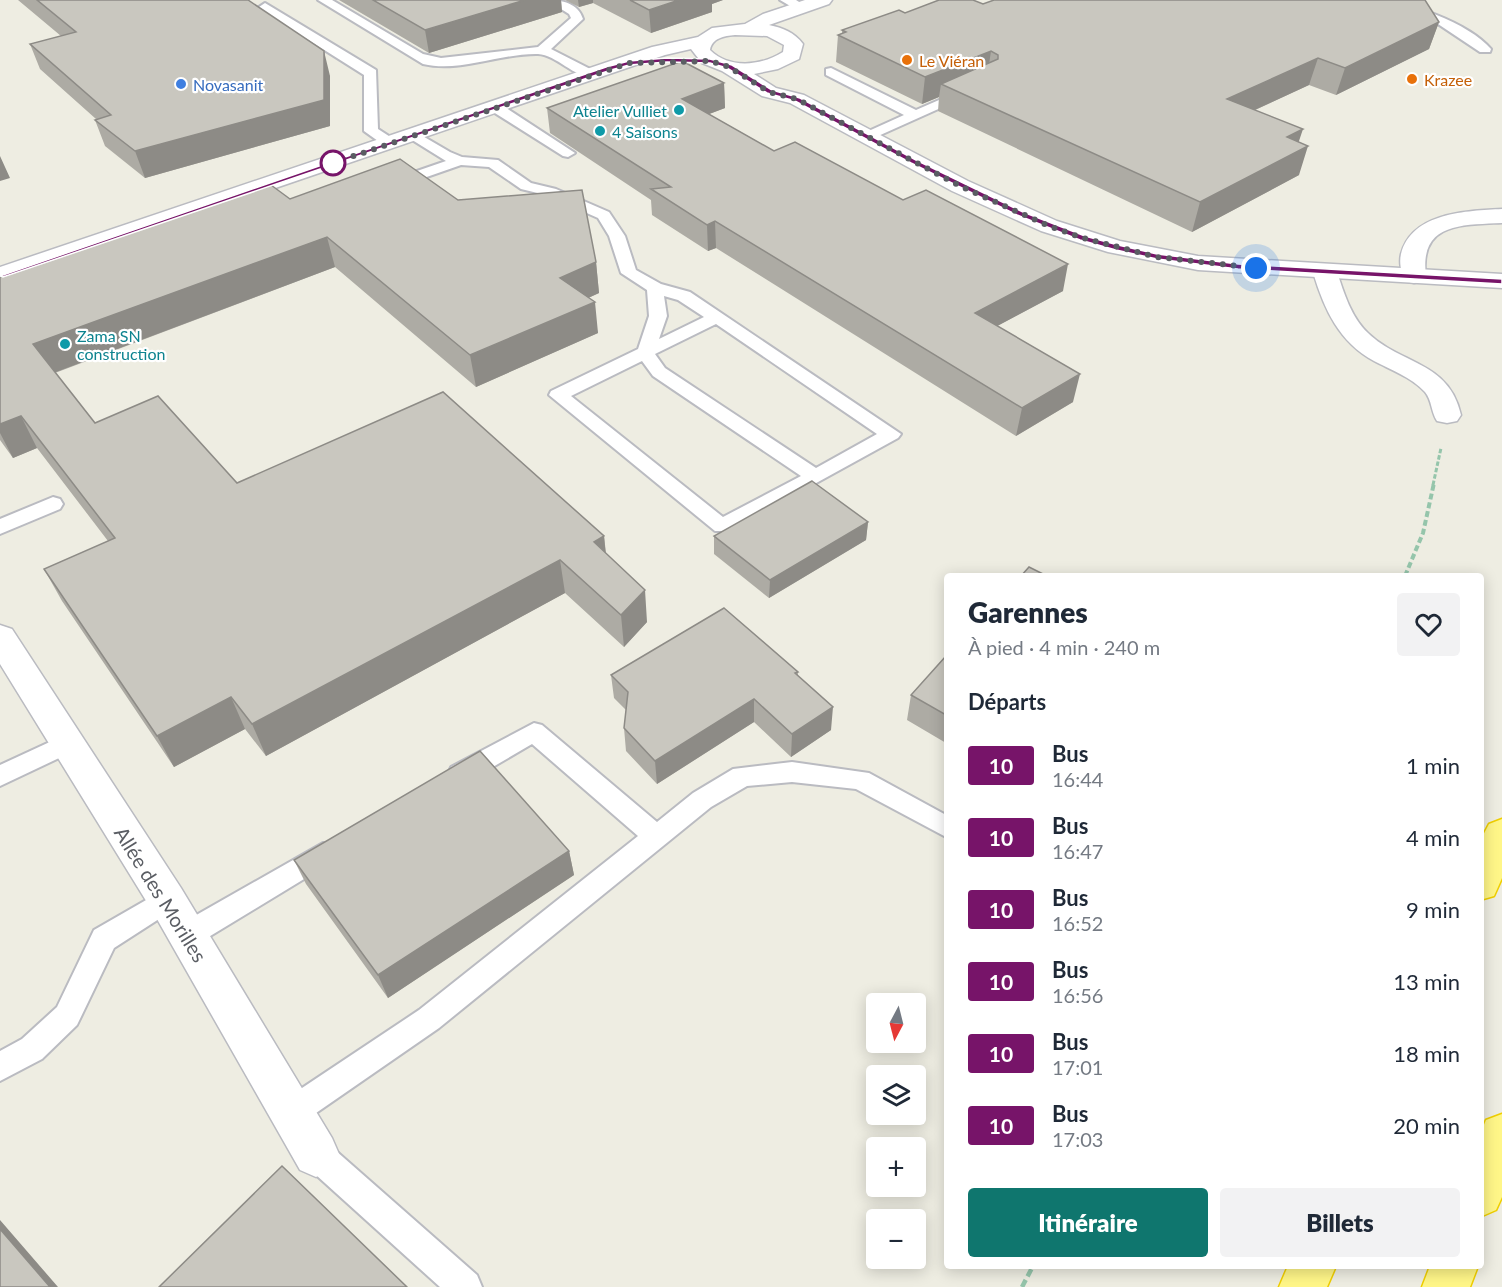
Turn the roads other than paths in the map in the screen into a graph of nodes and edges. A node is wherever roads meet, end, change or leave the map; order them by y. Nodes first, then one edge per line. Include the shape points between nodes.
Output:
1 (324, 0) edge
2 (553, 0) edge
3 (823, 0) edge
4 (1379, 0) edge
5 (793, 3) edge
6 (265, 7) dead end
7 (749, 29) junction
8 (786, 37) junction
9 (703, 41) junction
10 (1485, 49) dead end
11 (542, 50) junction
12 (710, 61) junction
13 (629, 63) junction
14 (778, 64) junction
15 (729, 67) junction
16 (831, 72) dead end
17 (593, 74) junction
18 (976, 88) edge
19 (797, 99) junction
20 (495, 107) junction
21 (914, 115) junction
22 (550, 120) dead end
23 (529, 128) junction
24 (414, 135) junction
25 (867, 137) junction
26 (390, 143) junction
27 (568, 153) edge
28 (460, 161) junction
29 (382, 189) edge
30 (1502, 216) edge
31 (1325, 272) junction
32 (0, 276) edge
33 (1414, 276) junction
34 (1502, 281) edge
35 (655, 288) junction
36 (717, 317) junction
37 (645, 353) junction
38 (1447, 415) road end
39 (815, 477) junction
40 (53, 504) dead end
41 (0, 526) edge
42 (0, 637) edge
43 (67, 743) junction
44 (0, 776) edge
45 (444, 783) edge
46 (944, 826) edge
47 (1502, 835) edge
48 (656, 836) junction
49 (341, 844) edge
50 (1484, 875) edge
51 (167, 900) junction
52 (187, 935) junction
53 (0, 1067) edge
54 (292, 1112) junction
55 (1502, 1136) edge
56 (316, 1154) joint
57 (1484, 1183) edge
58 (1311, 1269) edge
59 (1453, 1269) edge
60 (465, 1287) edge
61 (1303, 1287) edge
62 (1446, 1287) edge

1 - 11 lane via 428,61
2 - 11 lane via 575,12 577,19
3 - 5 street
4 - 10 lane via 1442,21
5 - 7 street
5 - 8 street
6 - 26 lane via 371,72 371,131
7 - 8 street
7 - 9 street via 717,33
8 - 14 street via 795,50
9 - 12 street via 700,51
9 - 13 street
11 - 17 lane
12 - 13 street
12 - 15 street
13 - 17 street
14 - 15 street
14 - 19 street
15 - 19 street via 769,92
16 - 21 lane
17 - 20 street
18 - 21 lane
19 - 25 street
20 - 23 lane
20 - 24 street
21 - 25 lane
22 - 23 lane
23 - 27 lane
24 - 26 street
24 - 28 lane
25 - 31 street via 1020,214 1083,238 1198,263
26 - 32 street
28 - 29 lane
28 - 35 lane via 493,163 526,186 551,192 604,215 617,236 629,273
30 - 33 street via 1436,225 1412,252
31 - 33 street
31 - 38 street via 1337,305 1360,340 1412,369 1447,404
33 - 34 street
35 - 36 lane via 684,296
35 - 37 lane via 658,316
36 - 37 lane
36 - 39 lane via 891,434
37 - 39 lane via 659,372
37 - 39 lane via 558,395 722,526
40 - 41 lane
42 - 43 street, Allée des Morilles
43 - 44 lane
43 - 51 street, Allée des Morilles
45 - 48 lane via 534,732
46 - 48 lane via 860,780 792,772 742,776 702,800
47 - 50 highway
48 - 54 lane via 429,1019
49 - 52 lane
51 - 52 street, Allée des Morilles
51 - 53 lane via 104,939 67,1016 32,1049
52 - 54 street, Allée des Morilles
54 - 56 street, Allée des Morilles
55 - 57 highway
56 - 60 lane
58 - 61 highway
59 - 62 highway

